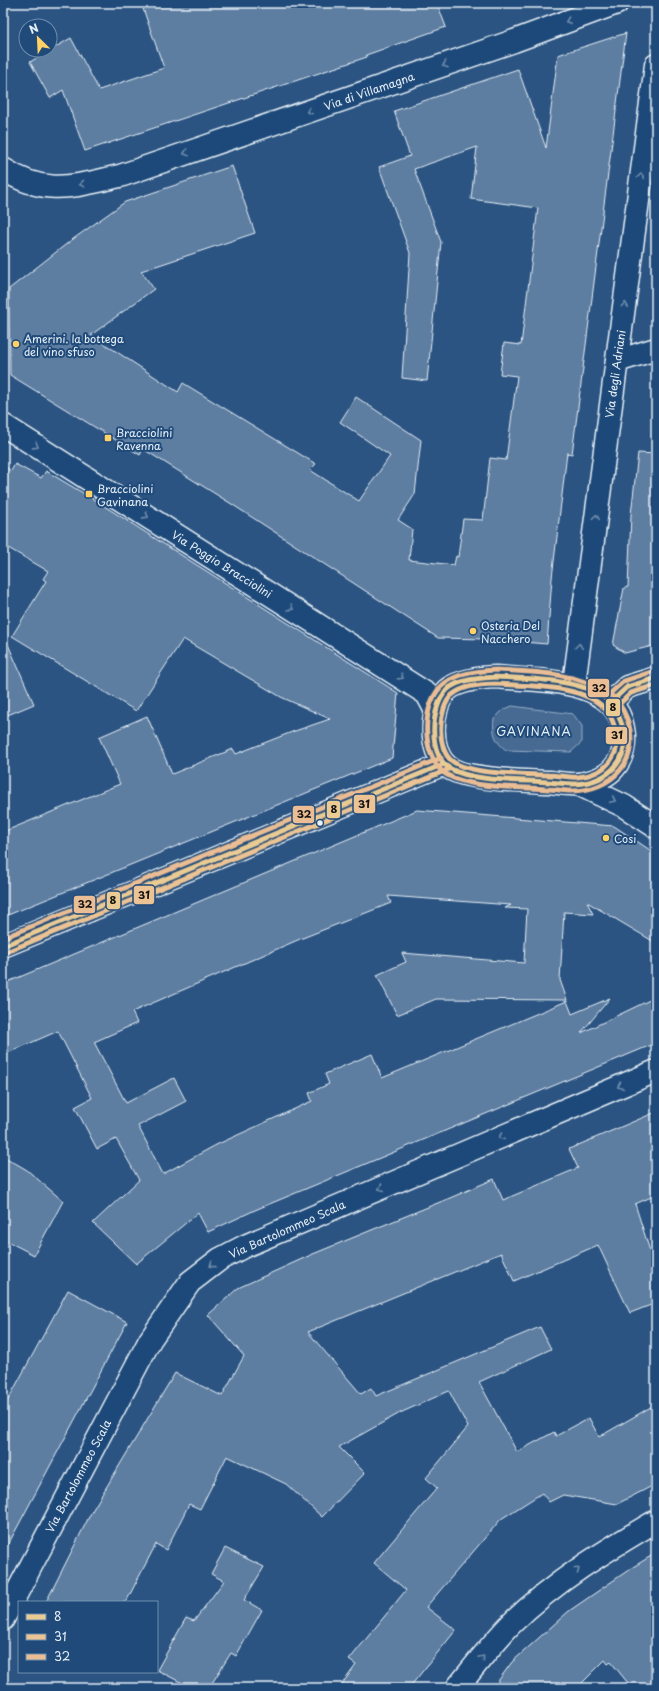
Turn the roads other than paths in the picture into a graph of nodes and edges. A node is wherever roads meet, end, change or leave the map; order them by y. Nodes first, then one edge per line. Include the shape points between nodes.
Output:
1 (618, 3) edge
2 (656, 64) edge
3 (3, 169) edge
4 (656, 349) edge
5 (617, 361) junction
6 (3, 425) edge
7 (656, 678) edge
8 (574, 684) junction
9 (610, 703) junction
10 (435, 709) junction
11 (444, 764) junction
12 (578, 784) junction
13 (656, 826) edge
14 (3, 946) edge
15 (656, 1071) edge
16 (656, 1521) edge
17 (3, 1619) edge
18 (457, 1688) edge

1 -> 3 street, Via di Villamagna via 514,42 120,176 80,185 49,187 31,184
5 -> 2 street, Via degli Adriani
4 - 5 street
8 -> 5 street, Via degli Adriani
6 -> 10 street, Via Poggio Bracciolini via 427,694
7 - 9 street via 628,687
8 - 9 street via 592,690
8 - 10 street via 483,678 447,689
9 - 12 street via 623,724 625,744 622,755 606,776
10 - 11 street via 433,731
11 - 12 street via 456,772 491,778
11 - 14 street
12 -> 13 street via 624,806
15 -> 17 street, Via Bartolommeo Scala via 239,1249 204,1270 190,1282 150,1340
18 -> 16 street via 512,1624 539,1599 584,1564

